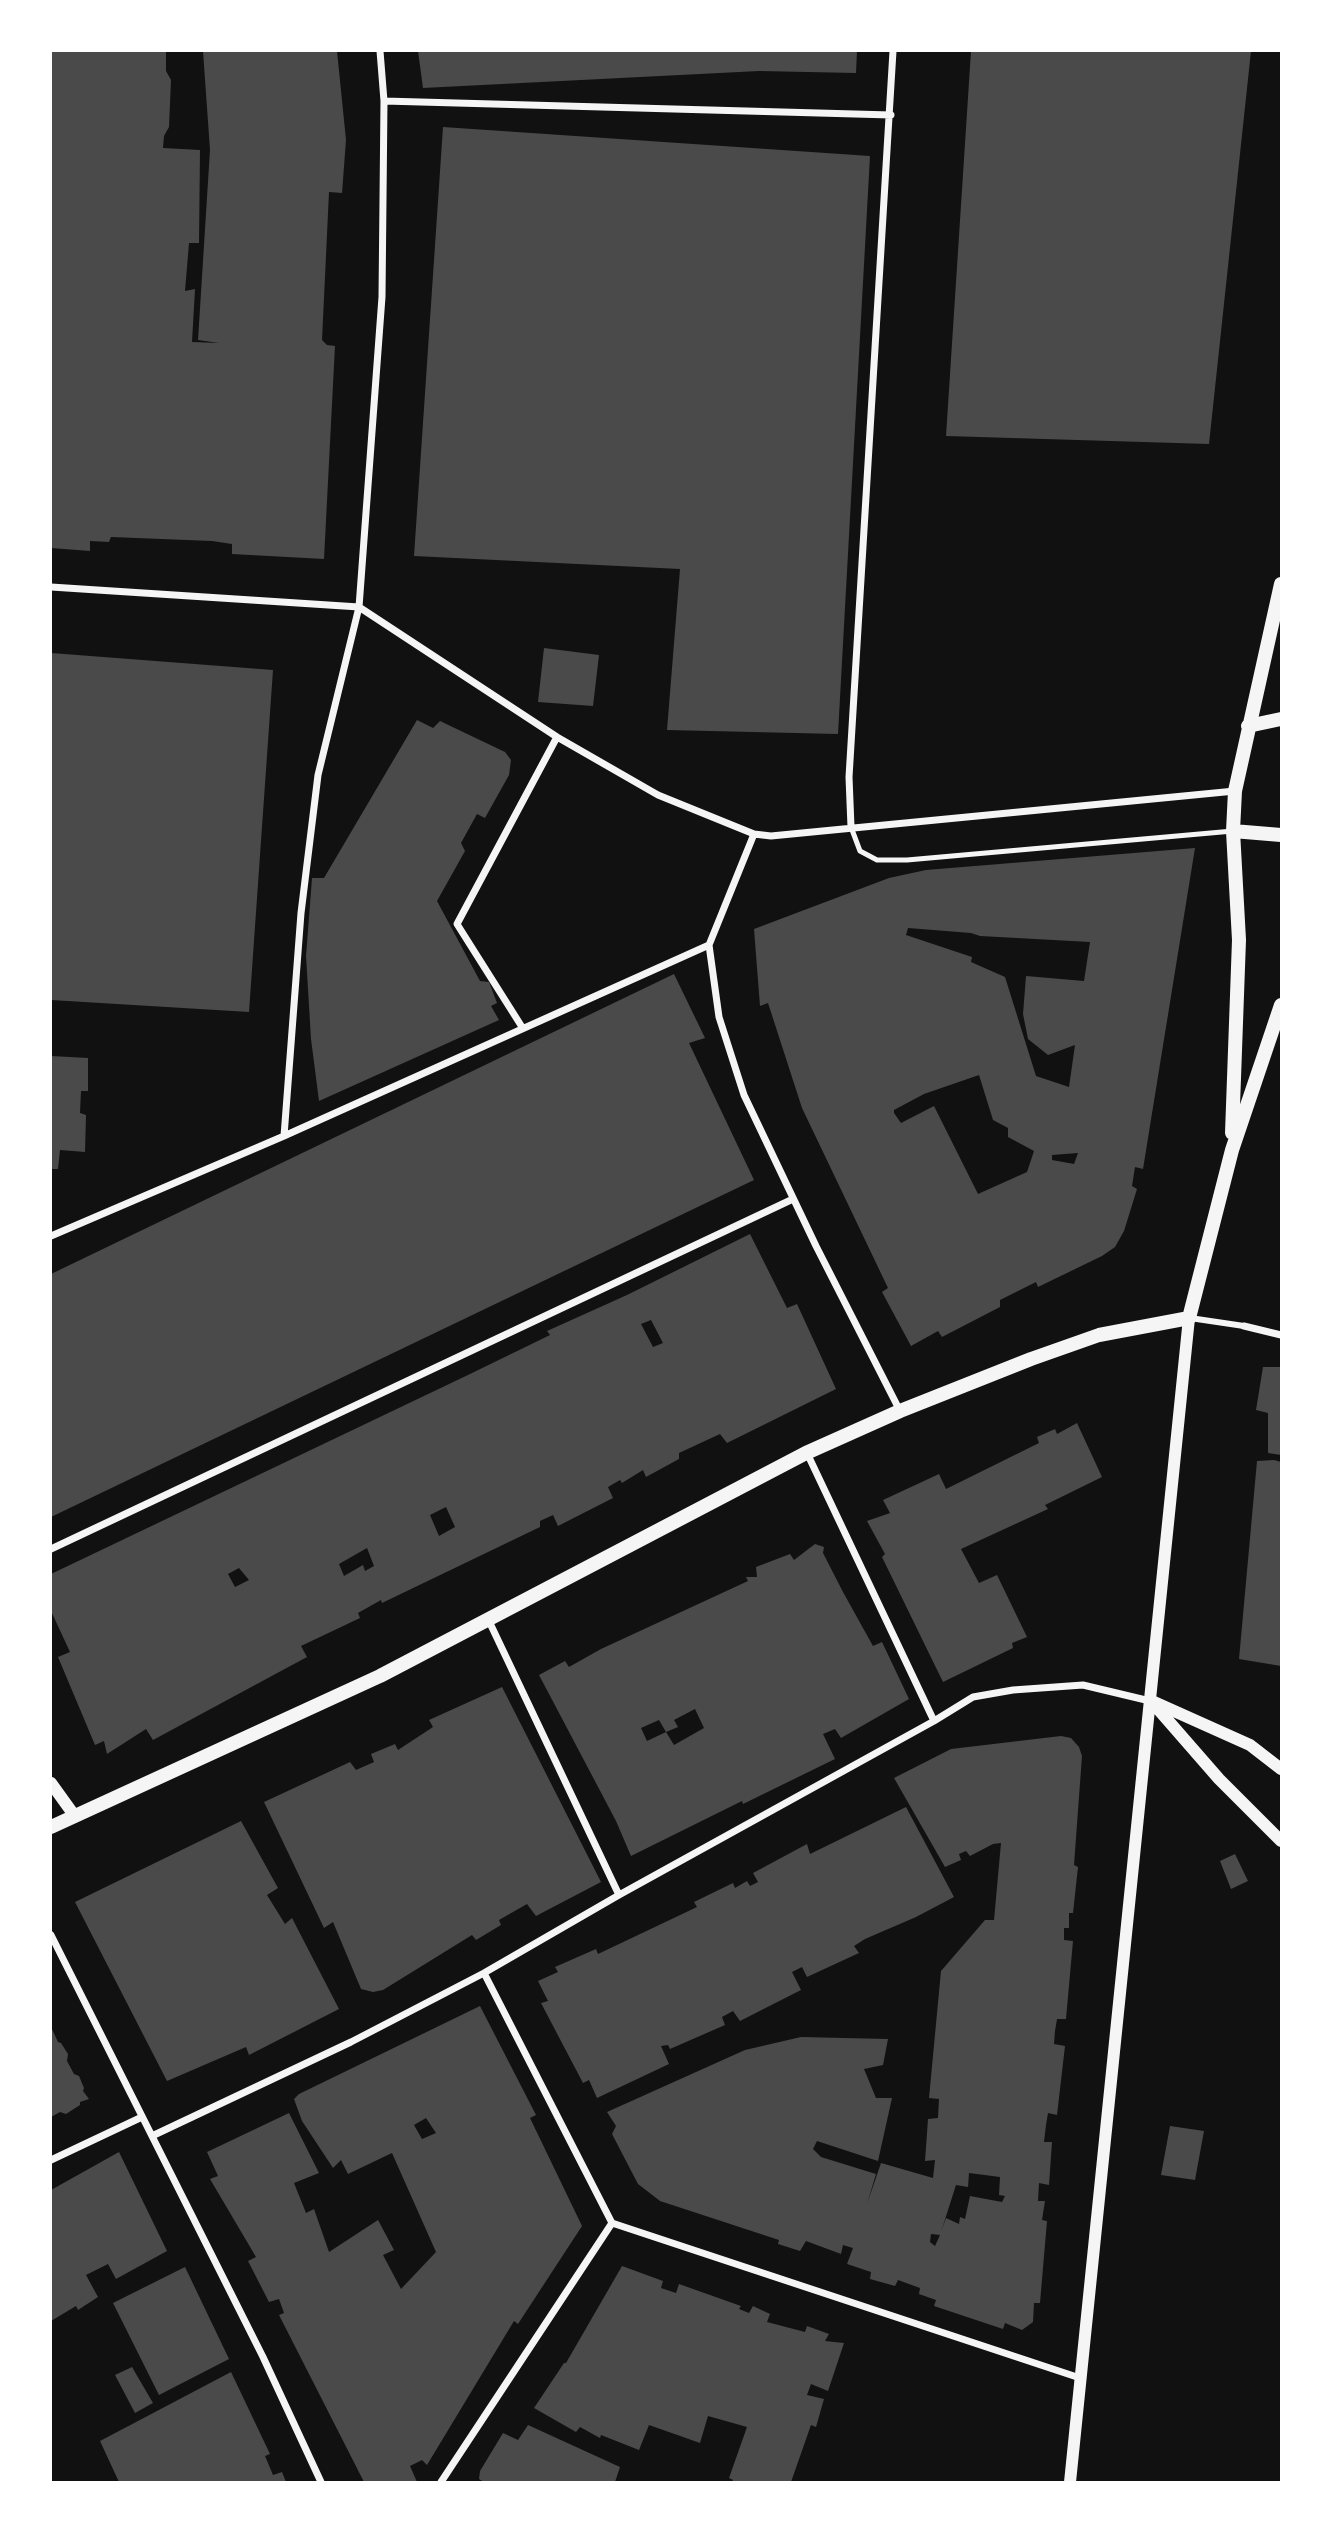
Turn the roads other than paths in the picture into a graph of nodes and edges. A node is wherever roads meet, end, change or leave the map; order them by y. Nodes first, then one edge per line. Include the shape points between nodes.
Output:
1 (380, 51) edge
2 (893, 51) edge
3 (384, 101) junction
4 (891, 115) junction
5 (1281, 584) edge
6 (51, 587) edge
7 (359, 607) junction
8 (1281, 719) edge
9 (1248, 726) junction
10 (557, 737) junction
11 (1235, 791) junction
12 (851, 827) junction
13 (1233, 831) junction
14 (754, 834) junction
15 (1281, 835) edge
16 (709, 944) junction
17 (1281, 1005) edge
18 (522, 1027) junction
19 (284, 1136) junction
20 (1231, 1150) junction
21 (793, 1199) junction
22 (51, 1236) edge
23 (1189, 1318) junction
24 (1244, 1326) joint
25 (1281, 1335) edge
26 (900, 1411) junction
27 (806, 1453) junction
28 (51, 1549) edge
29 (488, 1618) junction
30 (1151, 1701) junction
31 (934, 1721) junction
32 (1281, 1769) edge
33 (51, 1783) edge
34 (74, 1815) junction
35 (51, 1827) edge
36 (1281, 1841) edge
37 (619, 1895) junction
38 (51, 1935) edge
39 (484, 1973) junction
40 (142, 2116) junction
41 (152, 2136) junction
42 (51, 2160) edge
43 (612, 2223) junction
44 (1080, 2378) junction
45 (321, 2482) edge
46 (441, 2482) edge
47 (1070, 2482) edge

1 - 3 street
2 - 4 street
3 - 4 street
3 - 7 street via 382,297
4 - 12 street via 849,777
5 - 9 main road
6 - 7 street
7 - 10 street
7 - 19 street via 318,775 301,913
8 - 9 main road
9 - 11 main road
10 - 14 street via 657,795
10 - 18 street via 457,924
11 - 12 street
11 - 13 main road
12 - 13 lane via 860,851 877,860
12 - 14 street
13 - 15 main road
13 - 20 main road via 1239,940
14 - 16 street
16 - 18 street
16 - 21 street via 719,1017 744,1095
17 - 20 main road
18 - 19 street
19 - 22 street
20 - 23 main road
21 - 26 street
21 - 28 street
23 - 24 street
23 - 26 main road via 1099,1335
23 - 30 street
24 - 25 street
26 - 27 main road
27 - 29 main road
27 - 31 street
29 - 34 main road via 380,1676
29 - 37 street
30 - 31 street via 1083,1685 1013,1690 972,1697
30 - 32 street via 1250,1745
30 - 36 street
30 - 44 street
31 - 37 street
33 - 34 street
34 - 35 main road
37 - 39 street
38 - 40 street
39 - 41 street
39 - 43 street
40 - 41 street
40 - 42 street
41 - 45 street
43 - 44 street
43 - 46 street
44 - 47 street

